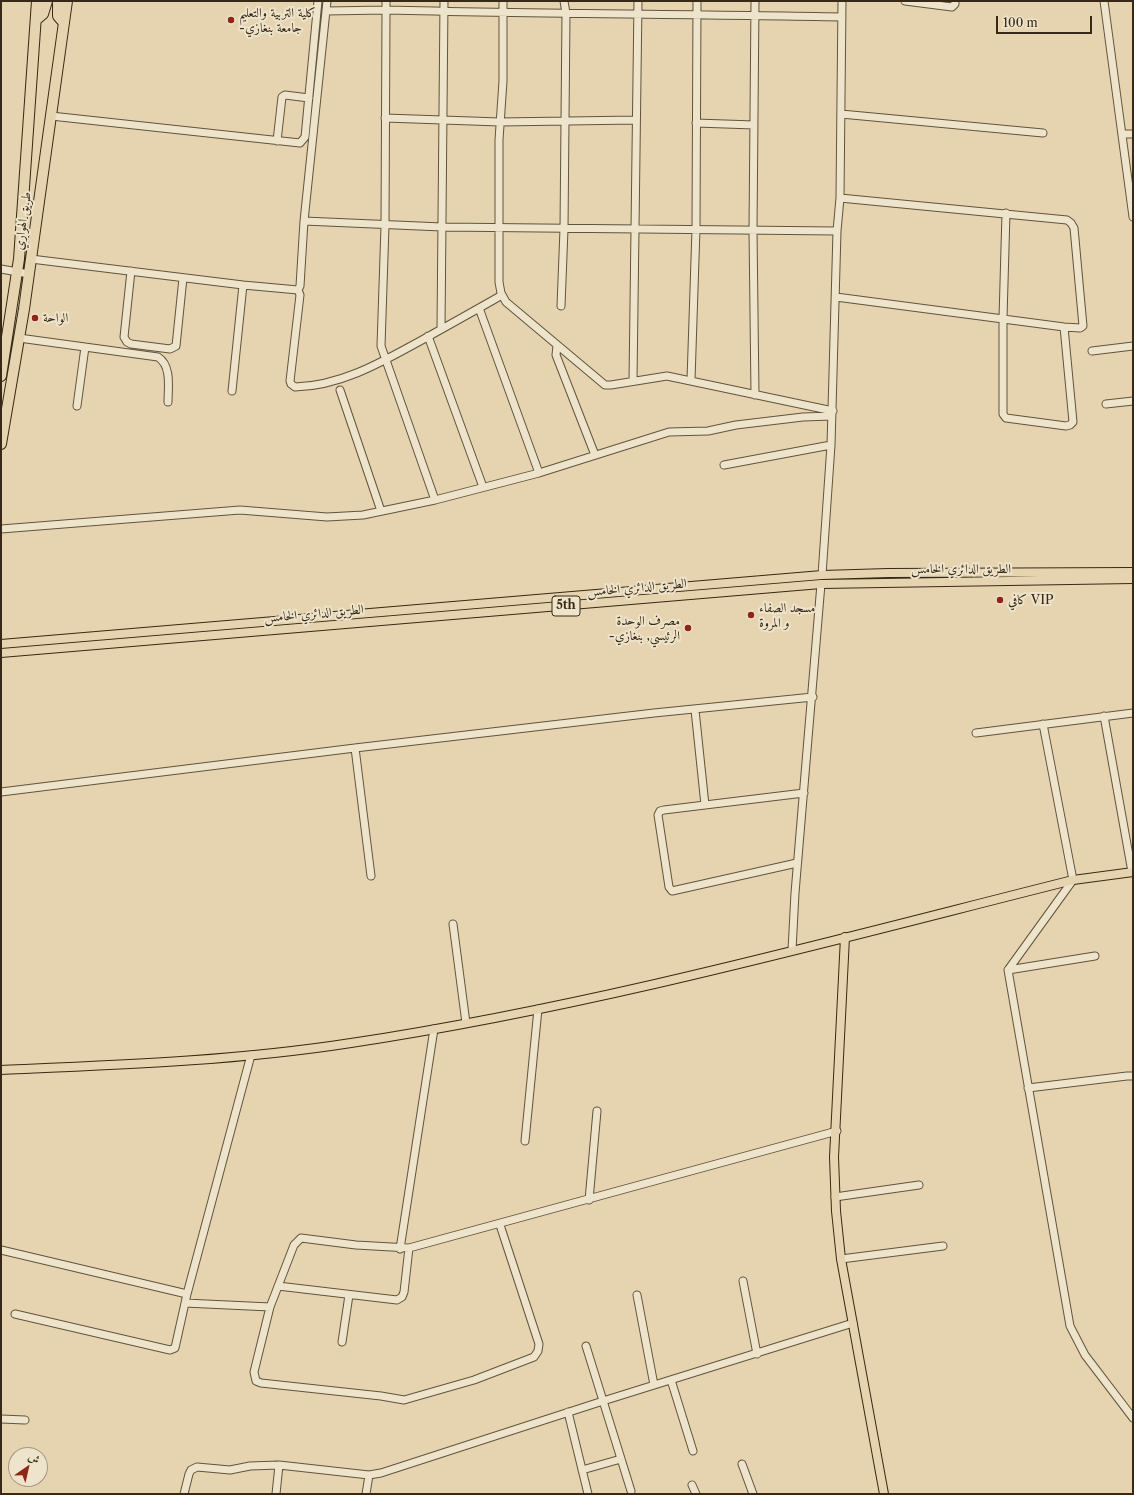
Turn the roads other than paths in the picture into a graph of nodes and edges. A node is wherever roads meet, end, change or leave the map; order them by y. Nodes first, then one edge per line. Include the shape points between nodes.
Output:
1 (37, 1) edge
2 (47, 1) edge
3 (58, 1) edge
4 (67, 1) edge
5 (318, 1) edge
6 (327, 1) edge
7 (386, 1) edge
8 (444, 1) edge
9 (503, 1) edge
10 (564, 1) edge
11 (638, 1) edge
12 (697, 1) edge
13 (755, 1) edge
14 (842, 1) edge
15 (905, 1) edge
16 (955, 1) edge
17 (1104, 1) edge
18 (386, 10) junction
19 (326, 11) junction
20 (444, 12) junction
21 (566, 13) junction
22 (503, 14) junction
23 (638, 14) junction
24 (696, 14) junction
25 (754, 15) junction
26 (842, 17) junction
27 (36, 20) junction
28 (64, 23) junction
29 (309, 98) junction
30 (842, 114) junction
31 (51, 116) junction
32 (386, 118) junction
33 (443, 118) junction
34 (636, 120) junction
35 (500, 122) junction
36 (566, 122) junction
37 (696, 124) junction
38 (754, 125) junction
39 (1043, 134) dead end
40 (1122, 134) junction
41 (1133, 134) edge
42 (277, 141) junction
43 (1130, 165) edge
44 (840, 198) junction
45 (1006, 213) junction
46 (1133, 217) edge
47 (304, 221) junction
48 (385, 226) junction
49 (442, 227) junction
50 (501, 228) junction
51 (564, 229) junction
52 (634, 229) junction
53 (696, 229) junction
54 (753, 230) junction
55 (837, 231) junction
56 (31, 259) junction
57 (1, 269) edge
58 (131, 271) junction
59 (17, 272) junction
60 (29, 274) junction
61 (183, 278) junction
62 (243, 285) junction
63 (298, 290) junction
64 (502, 295) junction
65 (836, 297) junction
66 (561, 306) dead end
67 (479, 308) junction
68 (1003, 318) junction
69 (1064, 327) junction
70 (441, 329) junction
71 (428, 336) junction
72 (19, 338) junction
73 (558, 346) junction
74 (1133, 346) edge
75 (86, 347) junction
76 (1092, 350) dead end
77 (385, 360) junction
78 (1, 376) edge
79 (691, 380) junction
80 (633, 381) junction
81 (340, 390) dead end
82 (232, 391) dead end
83 (755, 395) junction
84 (1133, 401) edge
85 (168, 402) dead end
86 (1106, 404) dead end
87 (77, 406) dead end
88 (832, 414) junction
89 (1, 444) edge
90 (831, 445) junction
91 (595, 455) junction
92 (724, 465) dead end
93 (539, 473) junction
94 (483, 487) junction
95 (435, 500) junction
96 (381, 511) junction
97 (1, 529) edge
98 (1133, 572) edge
99 (1133, 579) edge
100 (822, 580) junction
101 (310, 622) junction
102 (1, 644) edge
103 (1, 653) edge
104 (813, 697) junction
105 (695, 710) junction
106 (1133, 713) edge
107 (1104, 716) junction
108 (1043, 724) junction
109 (976, 733) dead end
110 (355, 748) junction
111 (1, 792) edge
112 (804, 793) junction
113 (705, 805) junction
114 (797, 863) junction
115 (1132, 872) edge
116 (372, 876) dead end
117 (1073, 880) junction
118 (453, 924) dead end
119 (845, 937) junction
120 (792, 950) junction
121 (1095, 956) dead end
122 (1008, 970) junction
123 (538, 1009) junction
124 (466, 1023) junction
125 (434, 1029) junction
126 (251, 1055) junction
127 (1, 1070) edge
128 (1133, 1076) edge
129 (1028, 1088) junction
130 (597, 1111) dead end
131 (837, 1131) junction
132 (525, 1141) dead end
133 (919, 1185) dead end
134 (835, 1197) junction
135 (589, 1200) junction
136 (500, 1225) junction
137 (943, 1246) dead end
138 (410, 1248) junction
139 (400, 1249) junction
140 (1, 1250) edge
141 (841, 1259) junction
142 (743, 1281) dead end
143 (278, 1286) junction
144 (187, 1294) junction
145 (637, 1295) dead end
146 (350, 1296) junction
147 (186, 1303) junction
148 (270, 1307) junction
149 (15, 1314) dead end
150 (853, 1323) junction
151 (342, 1342) dead end
152 (586, 1346) dead end
153 (757, 1354) junction
154 (671, 1380) junction
155 (654, 1385) junction
156 (603, 1401) junction
157 (568, 1412) junction
158 (1133, 1418) edge
159 (1, 1419) edge
160 (25, 1420) dead end
161 (693, 1451) dead end
162 (622, 1460) junction
163 (742, 1464) dead end
164 (279, 1465) junction
165 (582, 1470) junction
166 (369, 1475) junction
167 (692, 1485) dead end
168 (631, 1491) dead end
169 (184, 1494) edge
170 (276, 1494) edge
171 (366, 1494) edge
172 (588, 1494) edge
173 (696, 1494) edge
174 (754, 1494) edge
175 (884, 1494) edge

1 - 27 highway, طريق الهواري
2 - 27 highway via 43,14
3 - 28 highway via 58,16
4 - 28 highway, طريق الهواري
5 - 29 street
6 - 19 street
7 - 18 street
8 - 20 street
9 - 22 street
10 - 21 street
11 - 23 street
12 - 24 street
13 - 25 street
14 - 26 street
15 - 16 street via 952,7
17 - 40 street
18 - 19 street
18 - 20 street
18 - 32 street
19 - 47 street
20 - 22 street
20 - 33 street
21 - 22 street
21 - 23 street
21 - 36 street
22 - 35 street via 504,81
23 - 24 street
23 - 34 street
24 - 25 street
24 - 37 street
25 - 26 street
25 - 38 street
26 - 30 street
27 - 59 highway, طريق الهواري
28 - 31 highway, طريق الهواري
29 - 42 street via 304,141
29 - 42 street via 282,97
30 - 39 street
30 - 44 street
31 - 42 street
31 - 56 highway, طريق الهواري
32 - 33 street
32 - 48 street
33 - 35 street
33 - 49 street
34 - 36 street
34 - 52 street
35 - 36 street
35 - 50 street
36 - 51 street
37 - 38 street
37 - 53 street
38 - 54 street
40 - 41 street
40 - 43 street
43 - 46 street
44 - 45 street
44 - 55 street
45 - 68 street
45 - 69 street via 1067,220 1074,228 1083,326
47 - 48 street
47 - 63 street
48 - 49 street
48 - 77 street via 381,341
49 - 50 street
49 - 70 street
50 - 51 street
50 - 64 street via 499,282
51 - 52 street
51 - 66 street
52 - 53 street
52 - 80 street
53 - 54 street
53 - 79 street
54 - 55 street
54 - 83 street
55 - 65 street
56 - 58 street
56 - 60 highway, طريق الهواري
57 - 59 street
58 - 61 street
58 - 61 street via 124,337 131,344 170,349 176,346
59 - 60 street
59 - 78 highway, طريق الهواري
60 - 72 highway, طريق الهواري
61 - 62 street
62 - 63 street
62 - 82 street
63 - 77 street via 300,295 290,381 292,386 339,380
64 - 67 street
64 - 73 street via 510,306
65 - 68 street
65 - 88 street
67 - 70 street
67 - 93 street
68 - 69 street
68 - 69 street via 1003,414 1006,418 1066,426 1073,422
70 - 71 street
71 - 77 street
71 - 94 street
72 - 75 street
72 - 89 highway, طريق الهواري
73 - 80 street via 602,383 611,385
73 - 91 street via 556,355
74 - 76 street
75 - 85 street via 155,356 161,359 167,370
75 - 87 street
77 - 95 street
79 - 80 street via 667,376
79 - 83 street
81 - 96 street
83 - 88 street
84 - 86 street
88 - 90 street
88 - 91 street via 736,425 708,431 669,432
90 - 92 street
90 - 100 street
91 - 93 street
93 - 94 street
94 - 95 street
95 - 96 street
96 - 97 street via 327,517 233,511
98 - 100 main road, الطريق الدائري الخامس / 5th via 910,573
99 - 100 main road, الطريق الدائري الخامس / 5th
100 - 101 main road, الطريق الدائري الخامس / 5th
100 - 104 street
101 - 102 main road, الطريق الدائري الخامس / 5th
101 - 103 main road, الطريق الدائري الخامس / 5th
104 - 105 street
104 - 112 street
105 - 110 street
105 - 113 street
106 - 107 street
107 - 108 street
107 - 115 street
108 - 109 street
108 - 117 street
110 - 111 street
110 - 116 street
112 - 113 street
112 - 114 street
113 - 114 street via 664,810 658,815 669,887 672,891
114 - 120 street
115 - 117 main road
117 - 119 main road
117 - 122 street
118 - 124 street
119 - 120 main road
119 - 131 main road
120 - 123 main road via 653,986
121 - 122 street
122 - 129 street
123 - 124 main road
123 - 132 street
124 - 125 main road
125 - 126 main road via 349,1044
125 - 139 street
126 - 127 main road via 171,1062
126 - 144 street
128 - 129 street
129 - 158 street via 1070,1326 1085,1355
130 - 135 street
131 - 134 main road via 834,1157
131 - 135 street
133 - 134 street
134 - 141 main road
135 - 136 street
136 - 138 street
136 - 148 street via 539,1344 538,1351 534,1357 474,1380 404,1400 261,1384 254,1378 254,1372
137 - 141 street
138 - 139 street
138 - 146 street via 404,1292 399,1299
139 - 143 street via 301,1238 294,1245
140 - 144 street
141 - 150 main road
142 - 153 street
143 - 146 street
143 - 148 street
144 - 147 street
145 - 155 street
146 - 151 street
147 - 148 street
147 - 149 street via 176,1345 172,1350
150 - 153 street
150 - 175 main road
152 - 156 street
153 - 154 street
154 - 155 street
154 - 161 street
155 - 156 street
156 - 157 street
156 - 162 street
157 - 165 street
157 - 166 street
159 - 160 street
162 - 165 street
162 - 168 street
163 - 174 street
164 - 166 street
164 - 169 street via 230,1470 194,1468 189,1474
164 - 170 street
165 - 172 street
166 - 171 street
167 - 173 street

